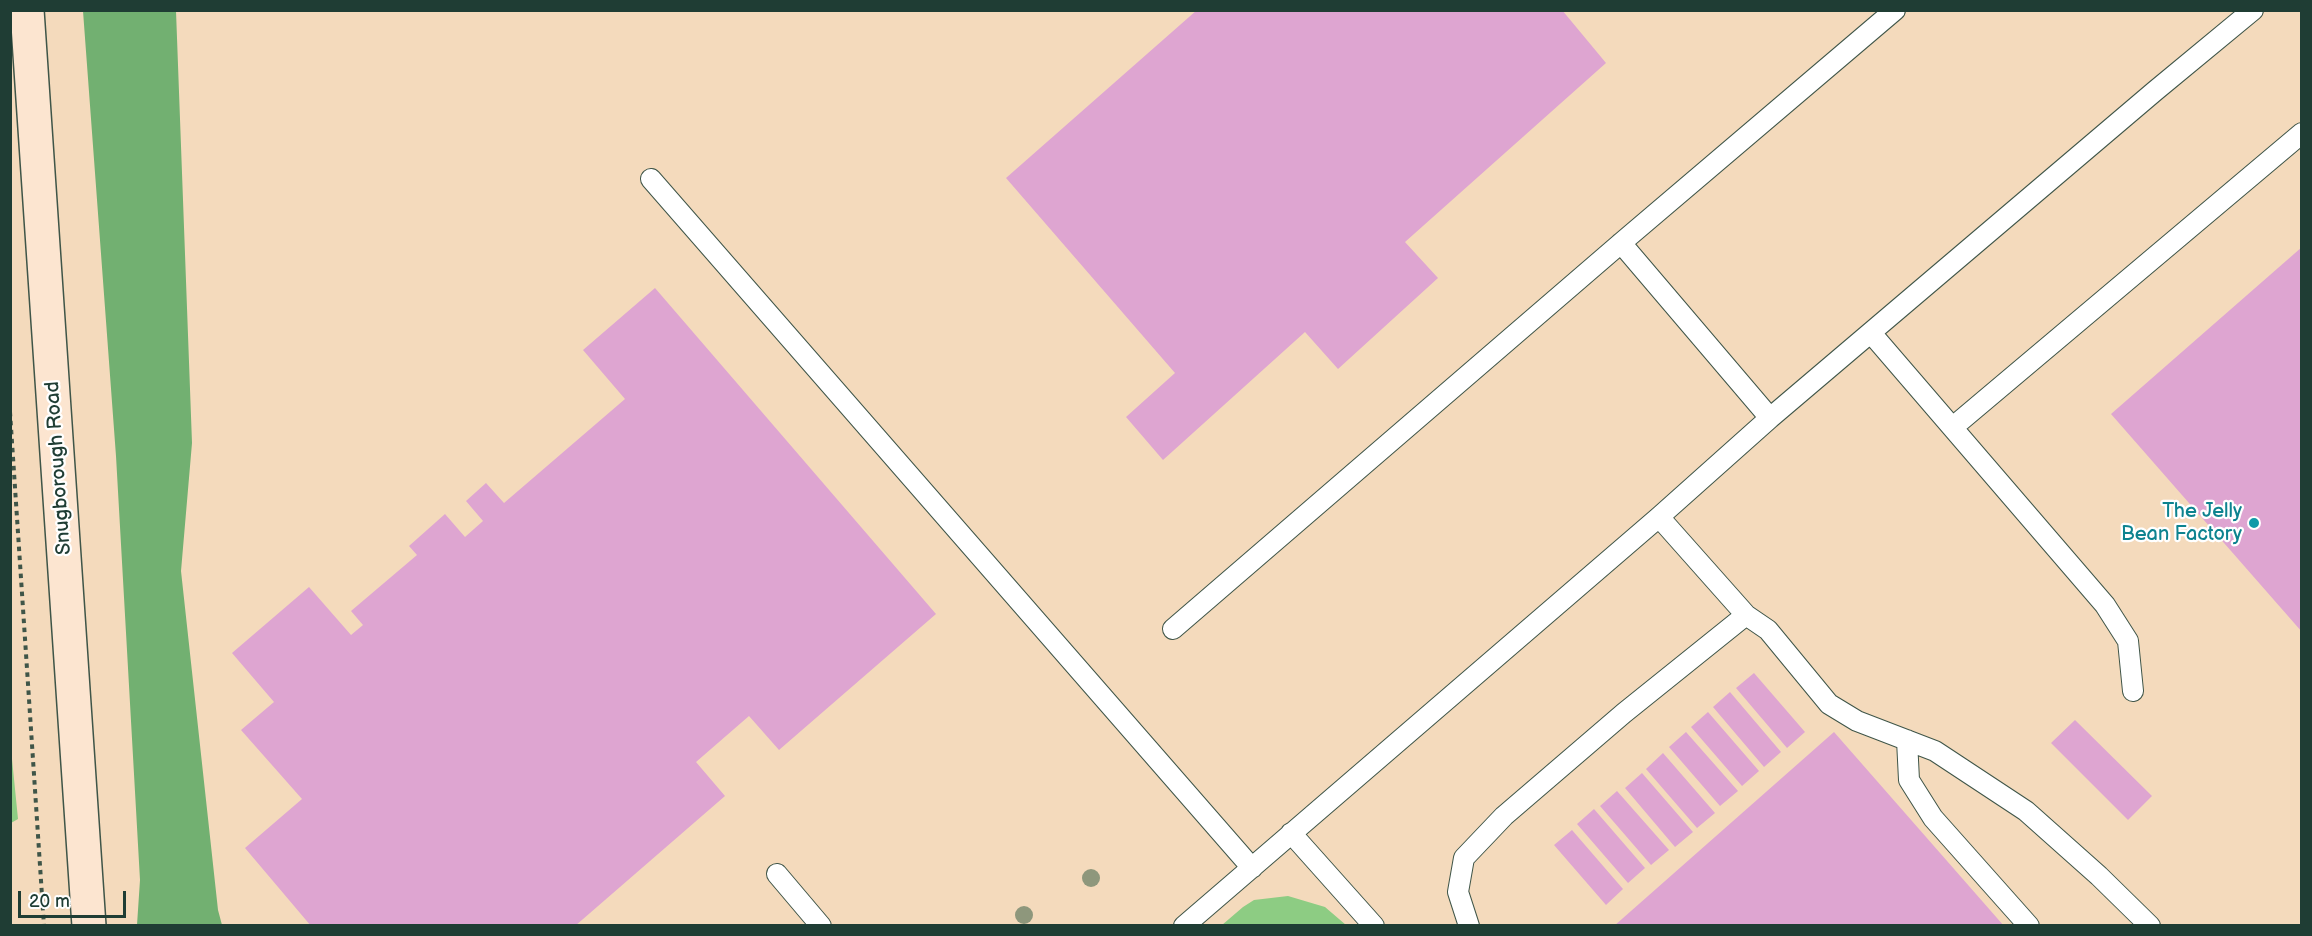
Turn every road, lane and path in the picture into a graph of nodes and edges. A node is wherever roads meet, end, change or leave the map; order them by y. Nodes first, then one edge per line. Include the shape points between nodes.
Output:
1 (27, 10) edge
2 (1895, 10) edge
3 (2253, 10) edge
4 (2301, 133) edge
5 (651, 180) dead end
6 (1621, 243) junction
7 (1871, 333) junction
8 (10, 412) edge
9 (1770, 418) junction
10 (1953, 428) junction
11 (1659, 517) junction
12 (1746, 615) junction
13 (1173, 629) dead end
14 (2133, 691) dead end
15 (1907, 740) junction
16 (1291, 833) junction
17 (1252, 868) junction
18 (777, 873) dead end
19 (84, 925) edge
20 (44, 926) edge
21 (821, 926) edge
22 (1184, 926) edge
23 (1374, 926) edge
24 (1469, 926) edge
25 (2029, 926) edge
26 (2150, 926) edge

1 - 19 main road, Snugborough Road
2 - 6 lane
3 - 7 lane
4 - 10 lane
5 - 17 lane
6 - 9 lane
6 - 13 lane
7 - 9 lane
7 - 10 lane
8 - 20 path
9 - 11 lane
10 - 14 lane via 2105,605 2128,641
11 - 12 lane
11 - 16 lane
12 - 15 lane via 1768,630 1829,704 1857,721
12 - 24 lane via 1504,816 1464,858 1458,892
15 - 25 lane via 1910,780 1933,818
15 - 26 lane via 1935,751 2026,811
16 - 17 lane
16 - 23 lane
17 - 22 lane
18 - 21 lane

